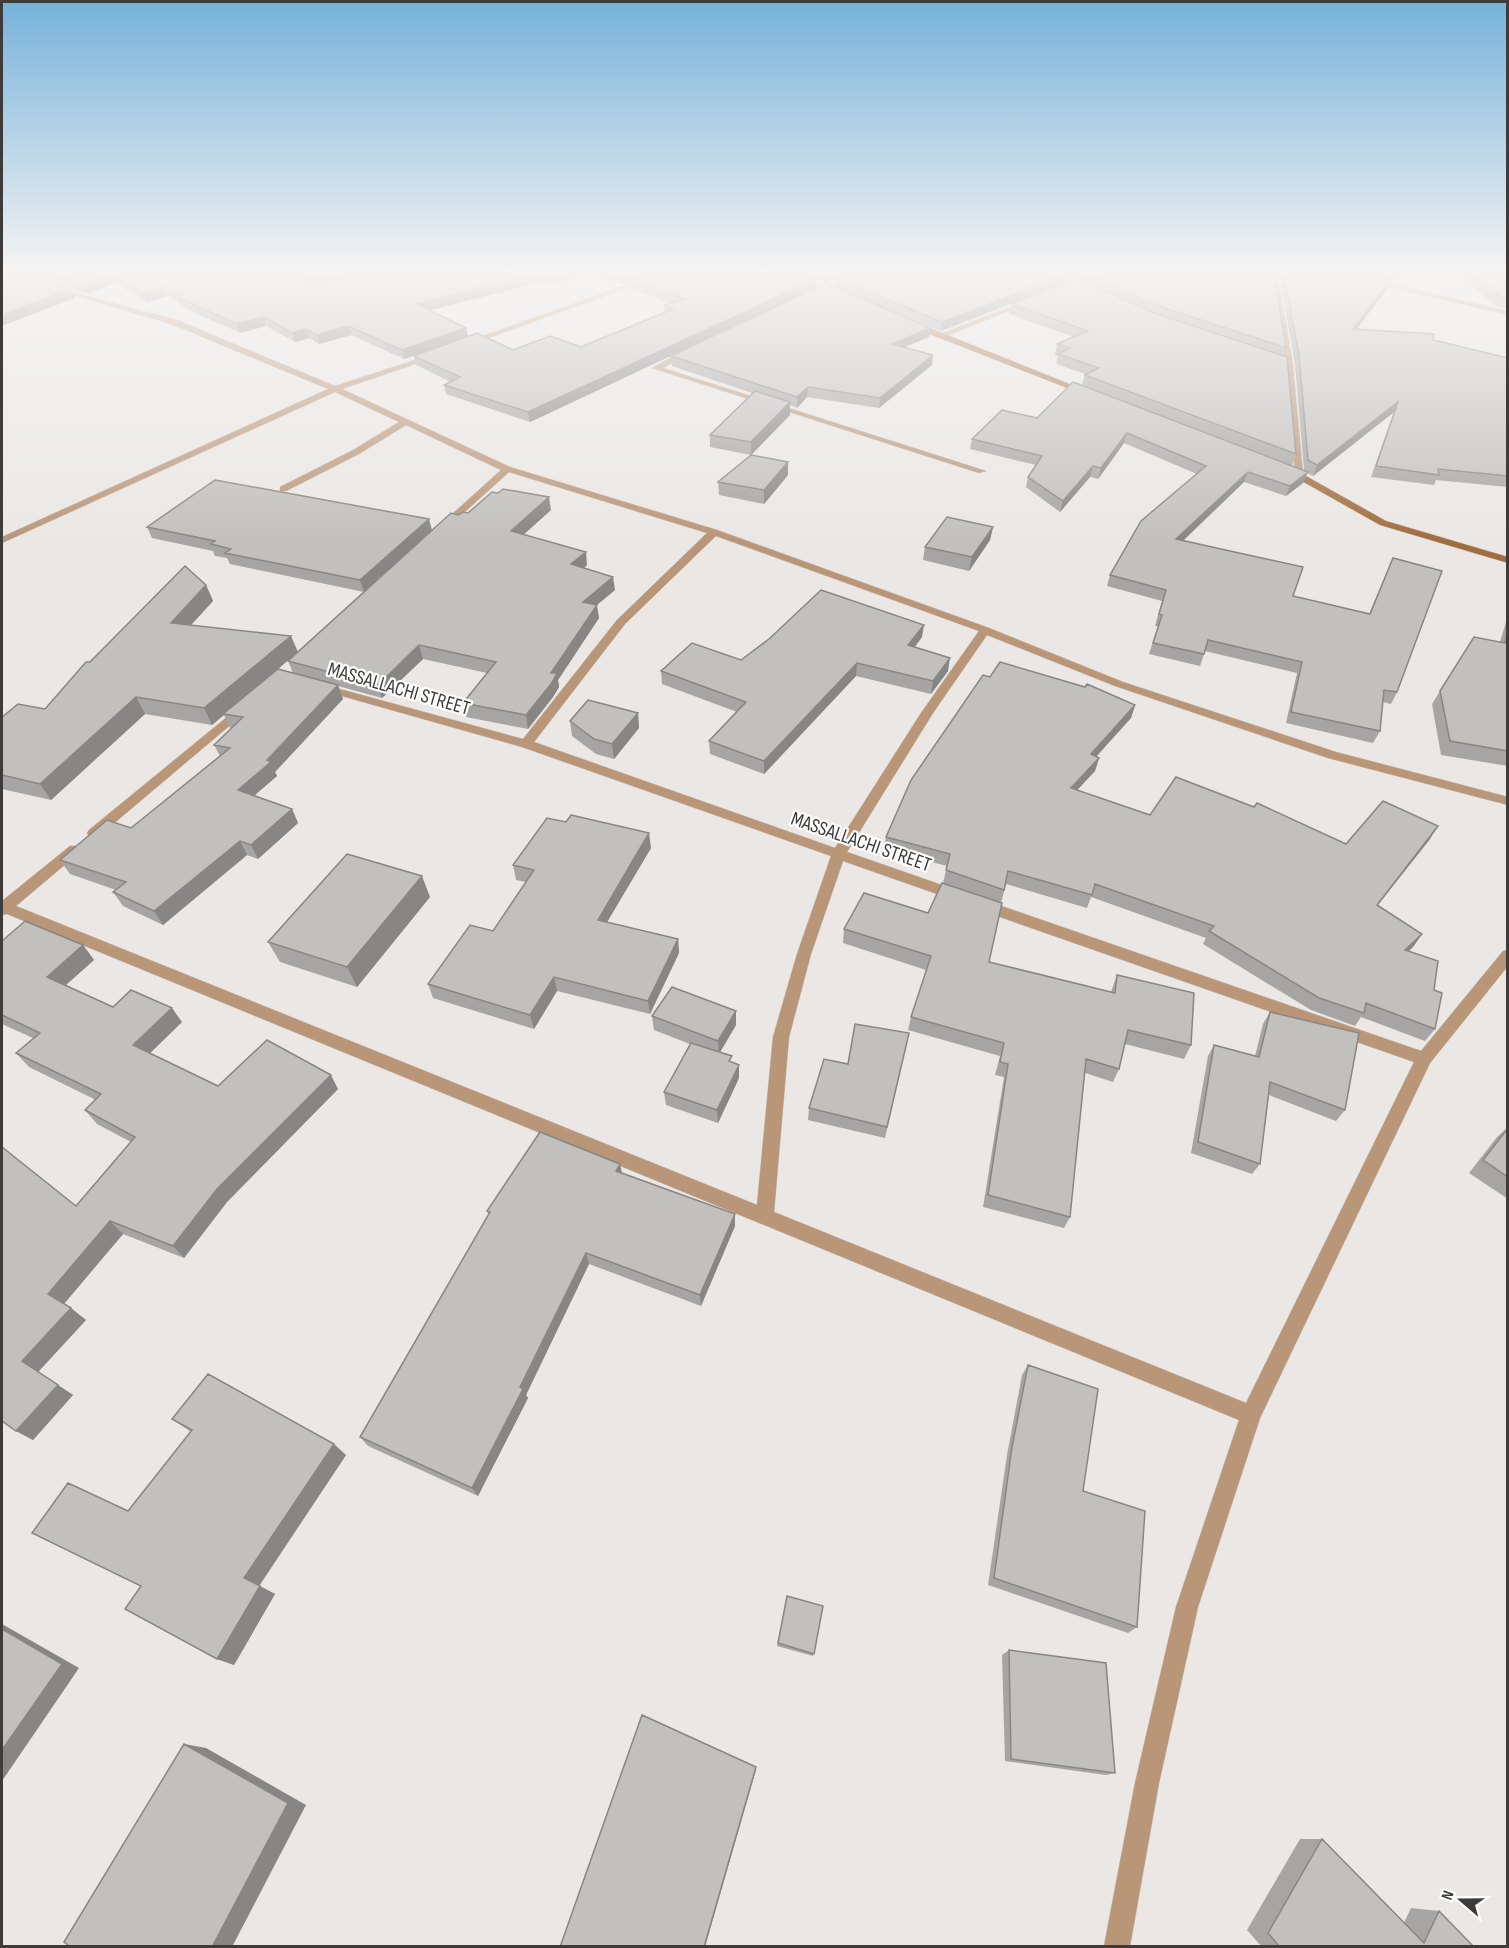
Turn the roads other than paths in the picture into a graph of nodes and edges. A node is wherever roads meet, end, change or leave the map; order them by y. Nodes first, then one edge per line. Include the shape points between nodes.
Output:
1 (265, 360) edge
2 (417, 360) edge
3 (672, 360) edge
4 (1001, 360) edge
5 (1288, 360) edge
6 (1278, 362) edge
7 (1289, 365) junction
8 (335, 389) junction
9 (1100, 398) edge
10 (405, 422) junction
11 (1277, 465) edge
12 (507, 469) junction
13 (982, 471) dead end
14 (1299, 474) junction
15 (283, 489) dead end
16 (714, 532) junction
17 (437, 533) edge
18 (2, 540) edge
19 (1508, 560) edge
20 (985, 630) junction
21 (303, 682) edge
22 (253, 699) edge
23 (526, 744) junction
24 (1508, 801) edge
25 (838, 855) junction
26 (3, 908) edge
27 (1508, 956) edge
28 (1424, 1059) junction
29 (765, 1218) junction
30 (1251, 1415) junction
31 (1117, 1947) edge

1 - 8 street
2 - 8 street
3 - 13 street via 656,368
4 - 9 street
5 - 7 street
6 - 7 street
7 - 14 street
8 - 10 street
8 - 18 street
10 - 12 street
10 - 15 street
11 - 14 street
12 - 16 street
12 - 17 street
14 - 19 street via 1383,523
16 - 20 street
16 - 23 street via 621,622
20 - 24 street via 1119,684 1332,755
20 - 25 street via 927,713
21 - 23 street, MASSALLACHI STREET
22 - 26 street
23 - 25 street, MASSALLACHI STREET
25 - 28 street, MASSALLACHI STREET
25 - 29 street via 781,1037
26 - 29 street
27 - 28 street
28 - 30 street
29 - 30 street
30 - 31 street via 1187,1607 1147,1783

